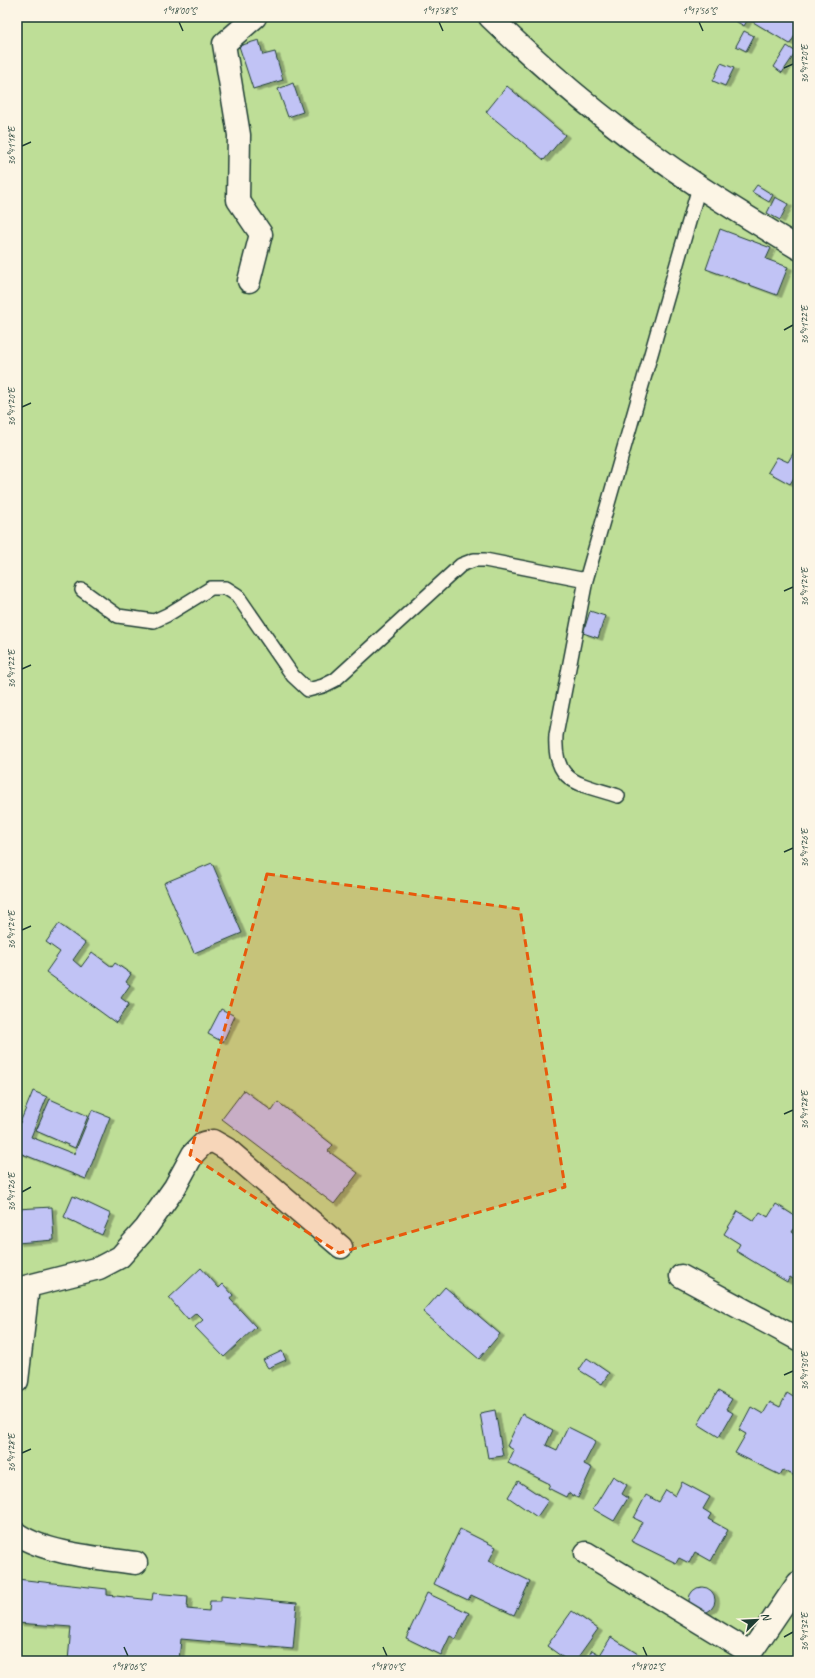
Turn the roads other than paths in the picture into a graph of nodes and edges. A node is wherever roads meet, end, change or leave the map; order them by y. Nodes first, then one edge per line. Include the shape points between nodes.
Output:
1 (256, 17) edge
2 (490, 17) edge
3 (699, 187) junction
4 (798, 248) edge
5 (249, 281) dead end
6 (586, 580) junction
7 (82, 590) dead end
8 (618, 796) dead end
9 (341, 1247) dead end
10 (681, 1276) dead end
11 (22, 1288) edge
12 (798, 1339) edge
13 (17, 1380) edge
14 (17, 1534) edge
15 (586, 1553) dead end
16 (136, 1563) dead end
17 (798, 1583) edge
18 (748, 1657) edge

1 - 5 street via 224,44 239,135 238,200 262,234
2 - 3 street via 527,52 612,123
3 - 4 street
3 - 6 lane
6 - 7 lane via 486,560 474,560 461,565 335,680 308,690 293,676 237,594 226,588 211,588 154,621 118,616
6 - 8 lane via 555,751 558,765 572,781
9 - 11 street via 227,1149 213,1141 204,1143 193,1154 175,1187 120,1257 99,1268
10 - 12 street
11 - 13 street
14 - 16 street via 25,1540 63,1551
15 - 18 street
17 - 18 street

